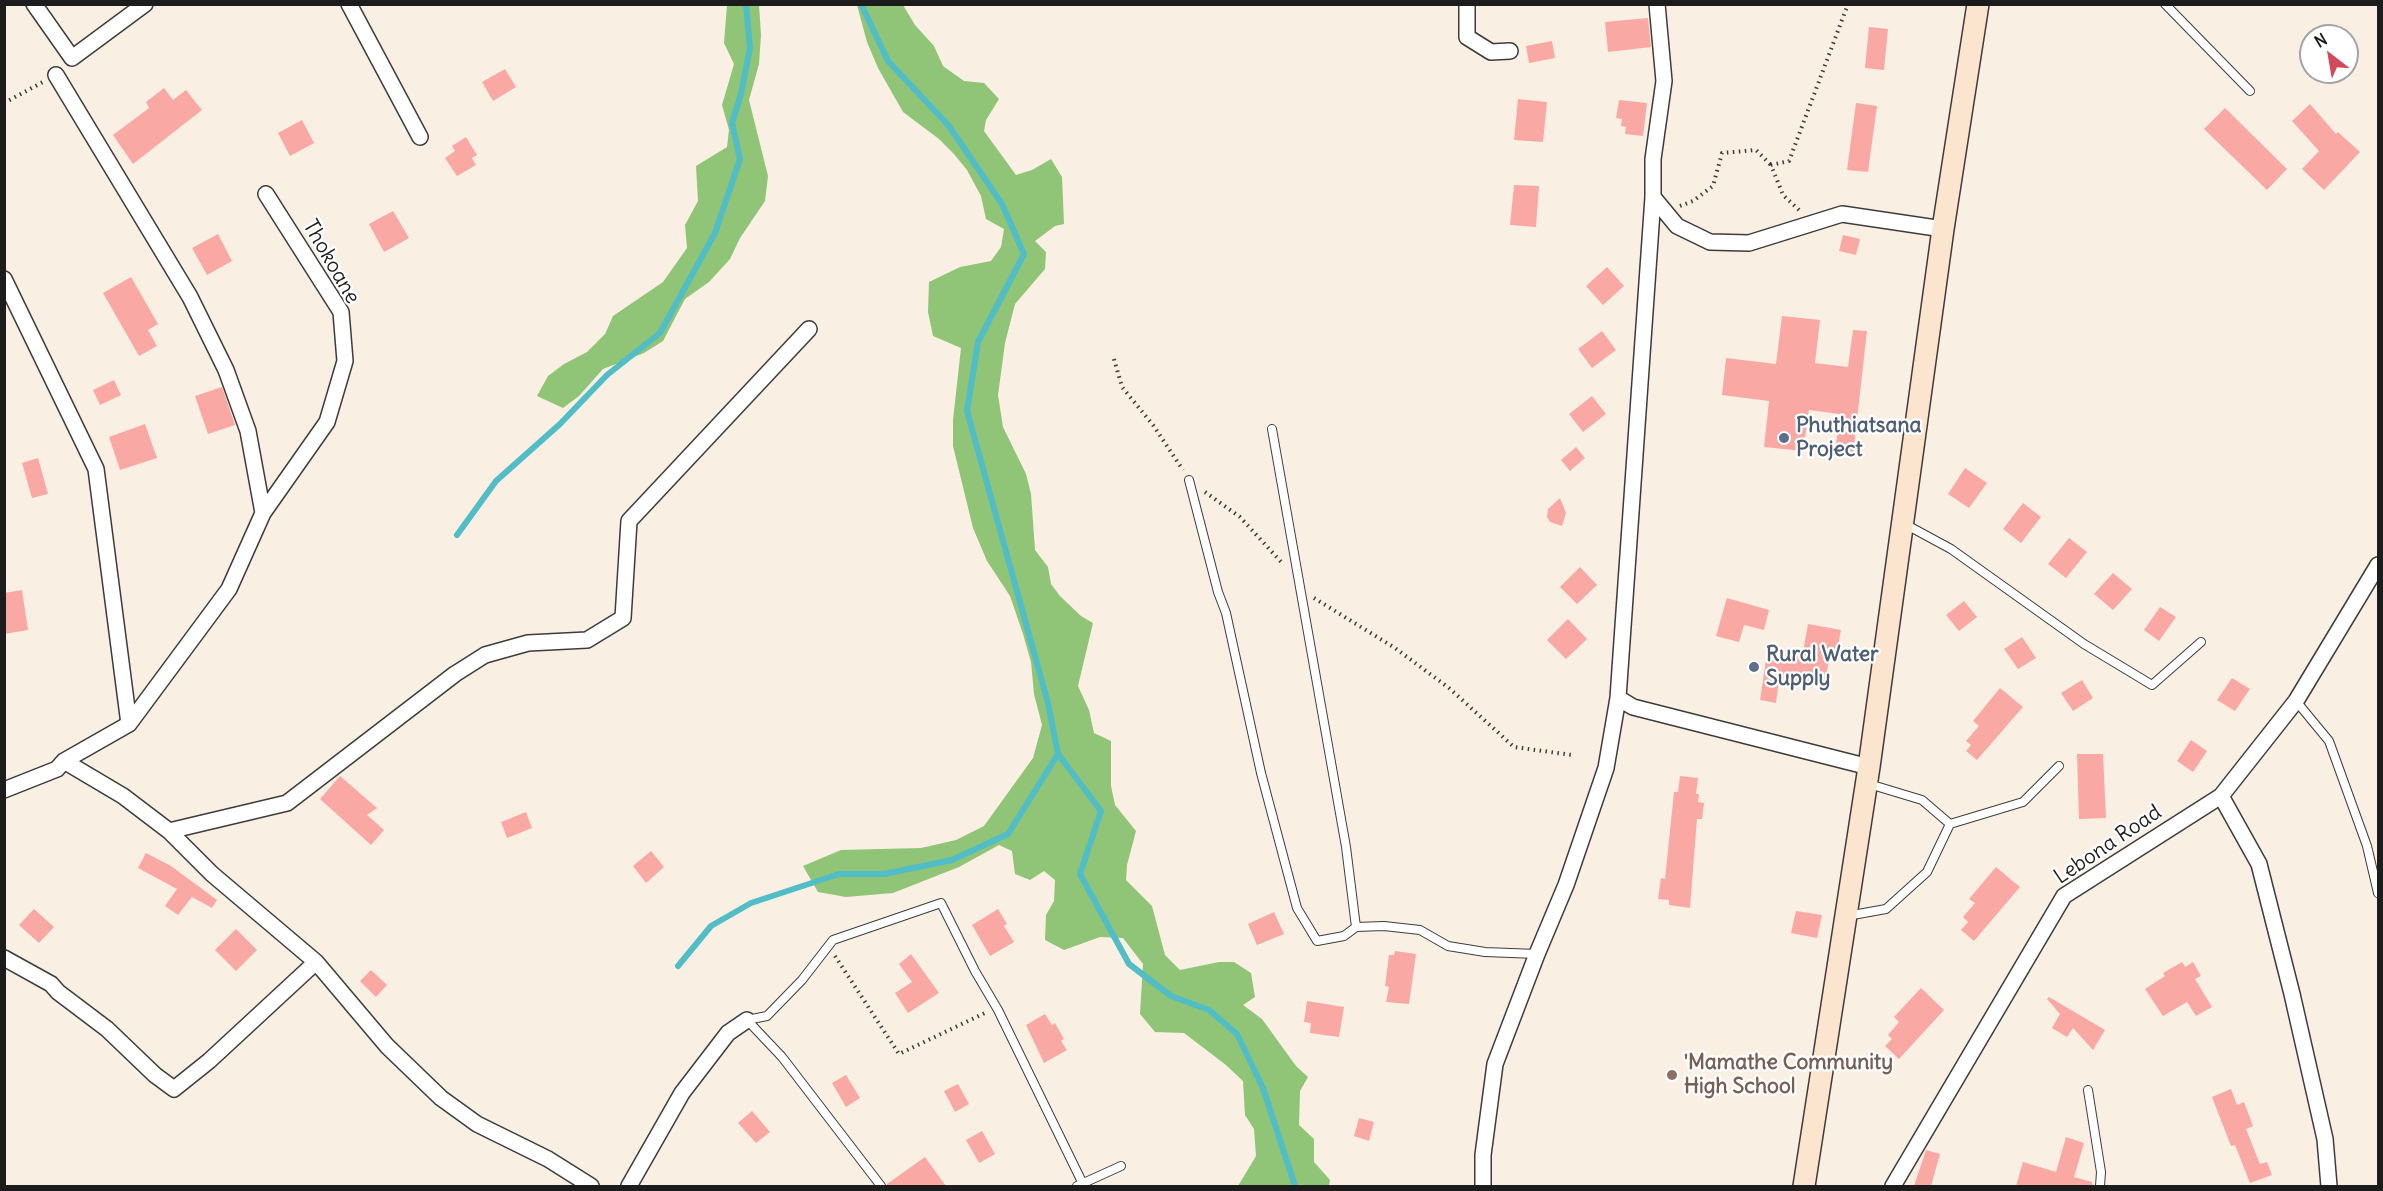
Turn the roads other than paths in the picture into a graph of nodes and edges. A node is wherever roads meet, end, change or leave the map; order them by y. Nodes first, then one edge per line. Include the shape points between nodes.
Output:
1 (34, 4) edge
2 (145, 4) edge
3 (349, 4) edge
4 (1467, 4) edge
5 (1657, 4) edge
6 (1978, 4) edge
7 (2165, 4) edge
8 (1510, 51) dead end
9 (56, 75) dead end
10 (2250, 91) dead end
11 (420, 137) dead end
12 (266, 194) dead end
13 (1653, 197) junction
14 (1943, 229) junction
15 (4, 279) edge
16 (809, 329) dead end
17 (1272, 429) dead end
18 (1189, 480) road end
19 (263, 513) junction
20 (1902, 522) junction
21 (2379, 565) edge
22 (2201, 642) dead end
23 (1618, 698) junction
24 (2296, 701) junction
25 (129, 724) junction
26 (64, 761) junction
27 (2060, 766) dead end
28 (1867, 775) junction
29 (4, 790) edge
30 (2221, 796) junction
31 (1950, 824) junction
32 (169, 831) junction
33 (2379, 893) edge
34 (1846, 916) junction
35 (1356, 927) junction
36 (1537, 954) junction
37 (4, 957) edge
38 (316, 962) junction
39 (747, 1020) junction
40 (2088, 1090) dead end
41 (1121, 1166) dead end
42 (1080, 1185) edge
43 (591, 1186) edge
44 (629, 1186) edge
45 (881, 1186) edge
46 (1484, 1186) edge
47 (1804, 1186) edge
48 (1893, 1186) edge
49 (2100, 1186) edge
50 (2329, 1186) edge

1 - 2 street via 72,58
3 - 11 street
4 - 8 street via 1467,37 1491,52
5 - 13 street via 1664,81 1653,159
6 - 14 main road
7 - 10 lane
9 - 19 street via 190,297 221,360 248,431
12 - 19 street, Thokoane via 341,312 345,361 327,422
13 - 14 street via 1677,226 1710,242 1749,243 1842,214
13 - 23 street
14 - 20 main road
15 - 25 street via 96,469
16 - 32 street via 629,521 623,618 587,640 528,643 485,655 287,803
17 - 35 lane via 1346,847
18 - 35 lane via 1226,612 1261,773 1297,908 1317,940 1344,936
19 - 25 street, Thokoane via 229,589
20 - 22 lane via 1951,549 2084,644 2152,685
20 - 28 main road
21 - 24 street, Lebona Road
23 - 28 street via 1633,707
23 - 36 street via 1606,768 1566,885
24 - 30 street, Lebona Road
24 - 33 lane via 2329,741 2367,846
25 - 26 street
26 - 29 street via 57,769
26 - 32 street via 123,796
27 - 31 lane via 2023,802
28 - 31 lane via 1922,800
28 - 34 main road
30 - 48 street, Lebona Road via 2064,896
30 - 50 street via 2259,864 2325,1139
31 - 34 lane via 1927,872 1886,909
32 - 38 street via 212,874
34 - 47 main road
35 - 36 lane via 1420,930 1448,946
36 - 46 street via 1495,1064 1483,1155
37 - 38 street via 51,984 174,1089
38 - 43 street via 387,1046 441,1098 477,1124
39 - 42 lane via 767,1016 802,980 833,939 941,903 996,1007
39 - 44 street via 728,1033 682,1093
39 - 45 lane via 782,1057
40 - 49 lane
41 - 42 lane

